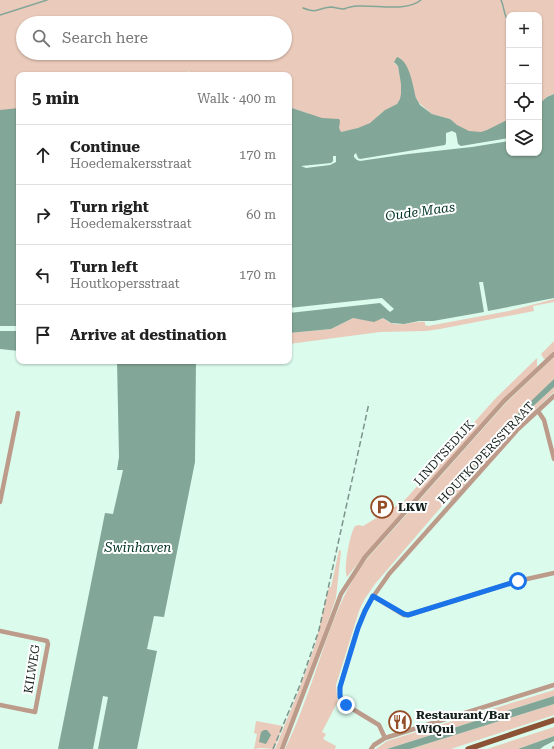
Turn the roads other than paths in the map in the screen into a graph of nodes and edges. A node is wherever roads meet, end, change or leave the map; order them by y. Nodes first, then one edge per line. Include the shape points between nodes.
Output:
1 (554, 354) edge
2 (554, 396) edge
3 (538, 411) junction
4 (18, 413) dead end
5 (554, 459) edge
6 (0, 502) edge
7 (554, 572) edge
8 (373, 596) junction
9 (0, 631) edge
10 (554, 685) edge
11 (0, 704) edge
12 (554, 720) edge
13 (385, 738) junction
14 (282, 749) edge
15 (371, 749) edge
16 (468, 749) edge

1 - 14 street, LINDTSEDIJK via 498,408 356,569 341,594
2 - 3 street, HOUTKOPERSSTRAAT
3 - 5 street via 544,420
3 - 8 street, HOUTKOPERSSTRAAT via 497,452
4 - 6 street
7 - 8 street via 408,615
8 - 13 street, HOUTKOPERSSTRAAT via 358,628 339,693 346,705 379,725
9 - 11 street, KILWEG via 47,641 48,644 35,712
10 - 13 street
12 - 16 main road
13 - 15 street

